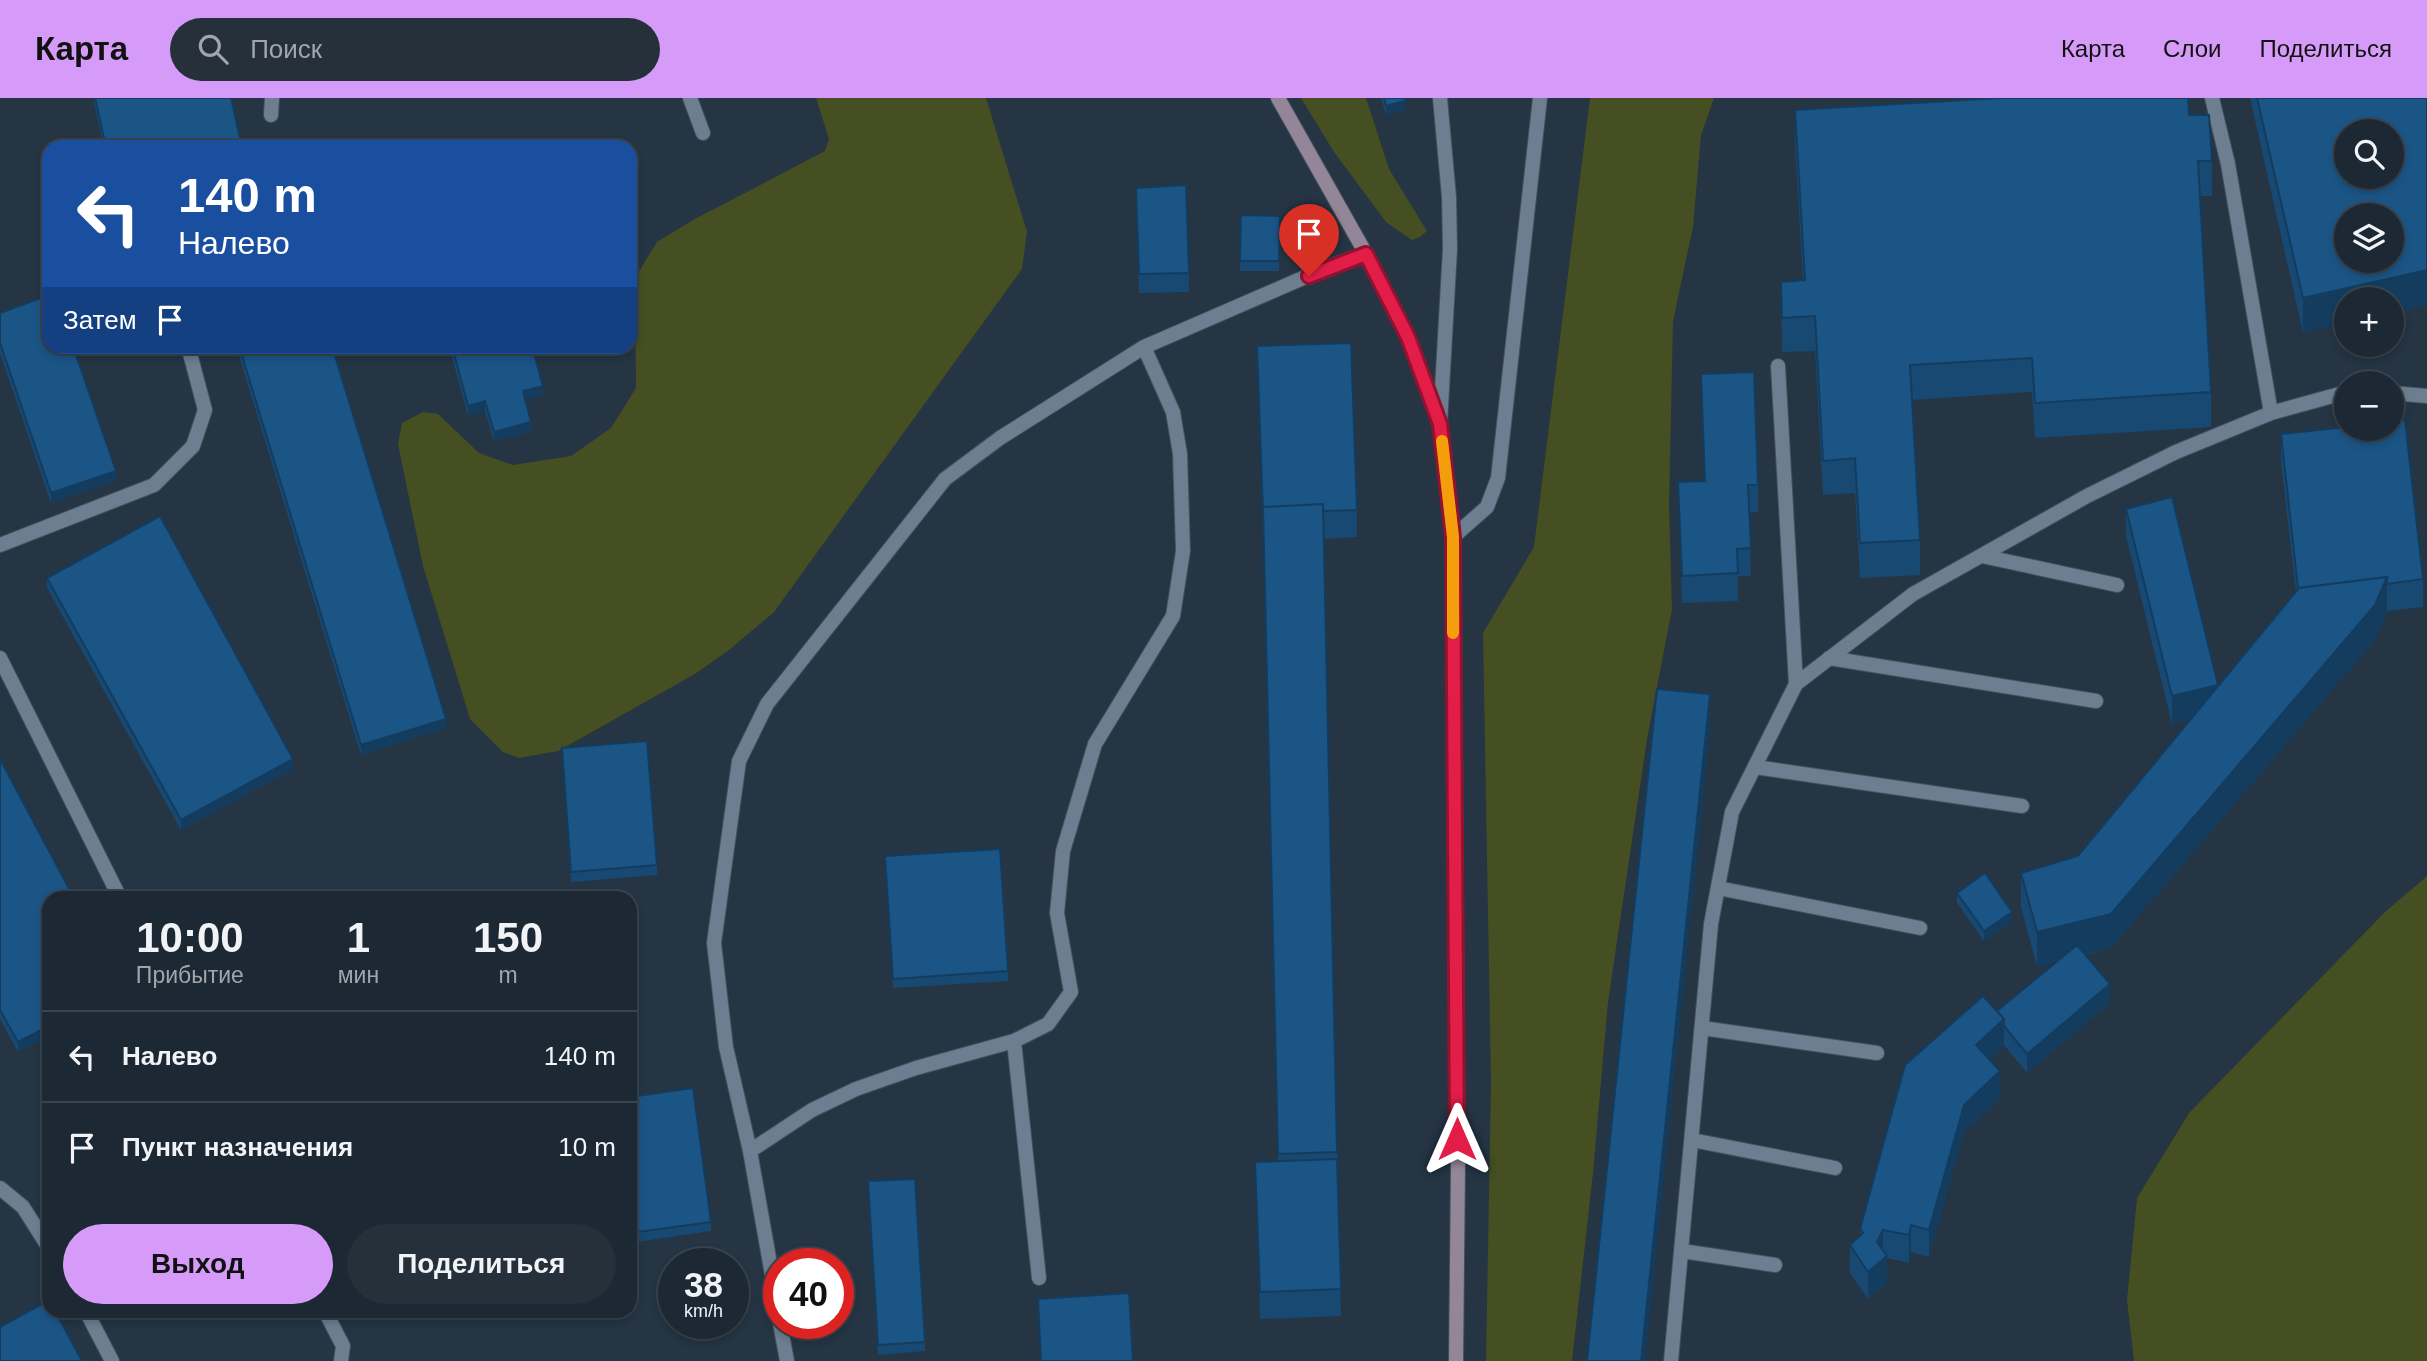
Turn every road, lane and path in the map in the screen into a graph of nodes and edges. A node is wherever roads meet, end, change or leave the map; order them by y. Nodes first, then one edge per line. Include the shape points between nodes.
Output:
1 (272, 98) edge
2 (690, 98) edge
3 (1278, 98) edge
4 (1440, 98) edge
5 (1540, 98) edge
6 (2212, 98) edge
7 (271, 115) dead end
8 (703, 133) dead end
9 (1366, 254) junction
10 (1144, 347) junction
11 (190, 354) edge
12 (1778, 366) dead end
13 (2404, 394) edge
14 (2334, 396) edge
15 (2427, 396) edge
16 (2271, 413) junction
17 (1440, 424) junction
18 (1453, 537) junction
19 (0, 545) edge
20 (1982, 556) junction
21 (2117, 585) dead end
22 (0, 658) edge
23 (1829, 658) junction
24 (1797, 684) junction
25 (2096, 702) dead end
26 (1755, 767) junction
27 (2022, 806) dead end
28 (1718, 888) junction
29 (116, 891) edge
30 (1920, 928) dead end
31 (1702, 1028) junction
32 (1014, 1041) junction
33 (1877, 1053) dead end
34 (1692, 1140) junction
35 (750, 1151) junction
36 (1835, 1168) dead end
37 (0, 1188) edge
38 (42, 1237) edge
39 (767, 1248) edge
40 (1682, 1251) junction
41 (1775, 1265) dead end
42 (1039, 1278) dead end
43 (90, 1318) edge
44 (328, 1318) edge
45 (783, 1339) edge
46 (342, 1354) edge
47 (112, 1361) edge
48 (352, 1361) edge
49 (787, 1361) edge
50 (1456, 1361) edge
51 (1671, 1361) edge
52 (1678, 1361) edge

1 - 7 lane
2 - 8 lane
3 - 9 street
4 - 17 lane via 1450,249
5 - 18 lane via 1498,478 1486,507
6 - 16 lane via 2228,164
9 - 10 lane
9 - 17 street via 1408,337
10 - 32 lane via 1173,412 1180,454 1183,551 1173,616 1095,744 1063,850 1057,913 1071,992 1048,1024
10 - 35 lane via 1000,438 945,479 767,704 739,761 714,943 726,1047
11 - 19 lane via 205,410 193,446 153,485
12 - 24 lane
13 - 15 lane
14 - 16 lane
16 - 20 lane via 2109,485
17 - 18 street
18 - 50 street
20 - 21 lane
20 - 23 lane via 1913,594
22 - 29 lane
23 - 24 lane
23 - 25 lane
24 - 26 lane
26 - 27 lane
26 - 28 lane via 1732,812
28 - 30 lane
28 - 31 lane
31 - 33 lane
31 - 34 lane
32 - 35 lane via 856,1089 812,1110
32 - 42 lane
34 - 36 lane
34 - 40 lane
35 - 39 lane
37 - 38 lane via 23,1206
40 - 41 lane
40 - 51 lane
43 - 47 lane
44 - 46 lane
45 - 49 lane
46 - 48 lane
51 - 52 lane

